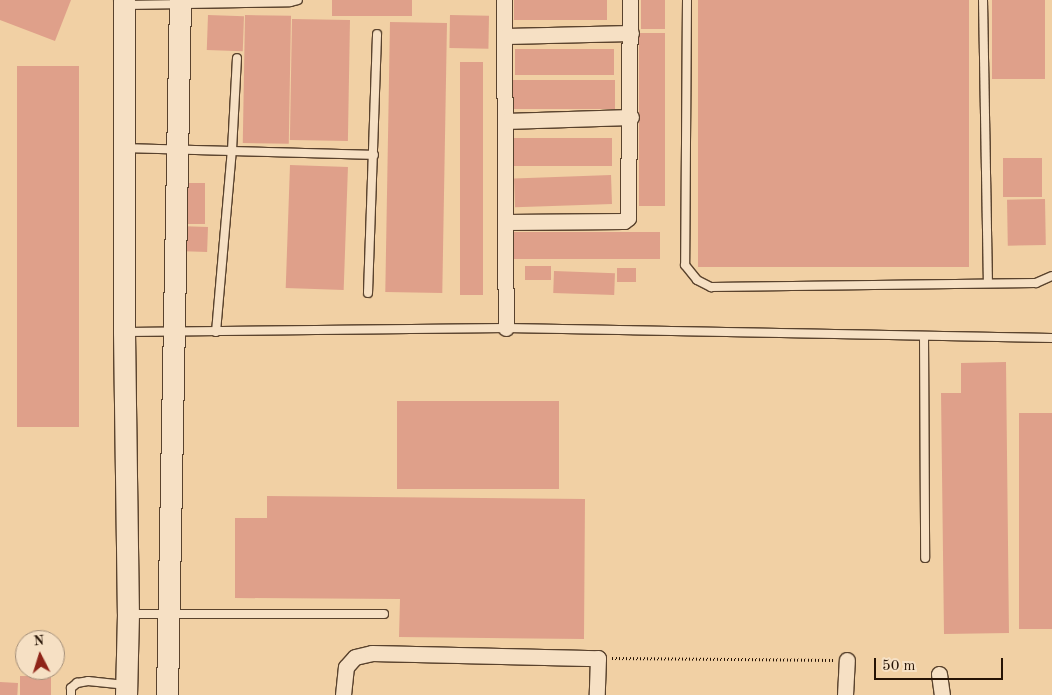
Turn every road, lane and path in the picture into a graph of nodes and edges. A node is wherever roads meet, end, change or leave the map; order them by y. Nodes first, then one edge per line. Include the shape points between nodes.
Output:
1 (298, 0) edge
2 (504, 0) edge
3 (630, 0) edge
4 (686, 0) edge
5 (983, 0) edge
6 (222, 1) edge
7 (180, 2) edge
8 (124, 3) edge
9 (631, 33) junction
10 (377, 34) dead end
11 (506, 36) junction
12 (237, 58) dead end
13 (631, 117) junction
14 (505, 120) junction
15 (124, 148) junction
16 (177, 149) junction
17 (232, 150) junction
18 (374, 155) junction
19 (506, 222) junction
20 (1052, 276) edge
21 (988, 283) junction
22 (368, 293) dead end
23 (506, 328) junction
24 (124, 332) junction
25 (172, 332) junction
26 (216, 332) junction
27 (924, 336) junction
28 (1052, 338) edge
29 (925, 558) dead end
30 (128, 614) junction
31 (168, 614) junction
32 (384, 614) dead end
33 (598, 658) junction
34 (847, 660) joint
35 (939, 674) dead end
36 (126, 690) edge
37 (71, 695) edge
38 (167, 695) edge
39 (342, 695) edge
40 (596, 695) edge
41 (846, 695) edge
42 (942, 695) edge

1 - 6 lane
2 - 11 street
3 - 9 street
4 - 21 lane via 685,265 697,280 711,287
5 - 21 lane
6 - 7 lane
7 - 8 lane
7 - 16 street
8 - 15 street
9 - 11 street
9 - 13 street
10 - 18 lane
11 - 14 street
12 - 17 lane
13 - 14 street
13 - 19 street via 628,218 624,221
14 - 19 street
15 - 16 lane
15 - 24 street
16 - 17 lane
16 - 25 street
17 - 18 lane
17 - 26 lane
18 - 22 lane
19 - 23 street
20 - 21 lane via 1036,283
23 - 26 lane
23 - 27 lane
24 - 25 lane
24 - 30 street
25 - 26 lane
25 - 31 street
27 - 28 lane
27 - 29 lane
30 - 31 lane
30 - 36 street
31 - 32 lane
31 - 38 street
33 - 34 path
33 - 39 street via 372,654 355,657 346,667
33 - 40 street
34 - 41 street
35 - 42 street
36 - 37 lane via 88,682 77,683 71,688

